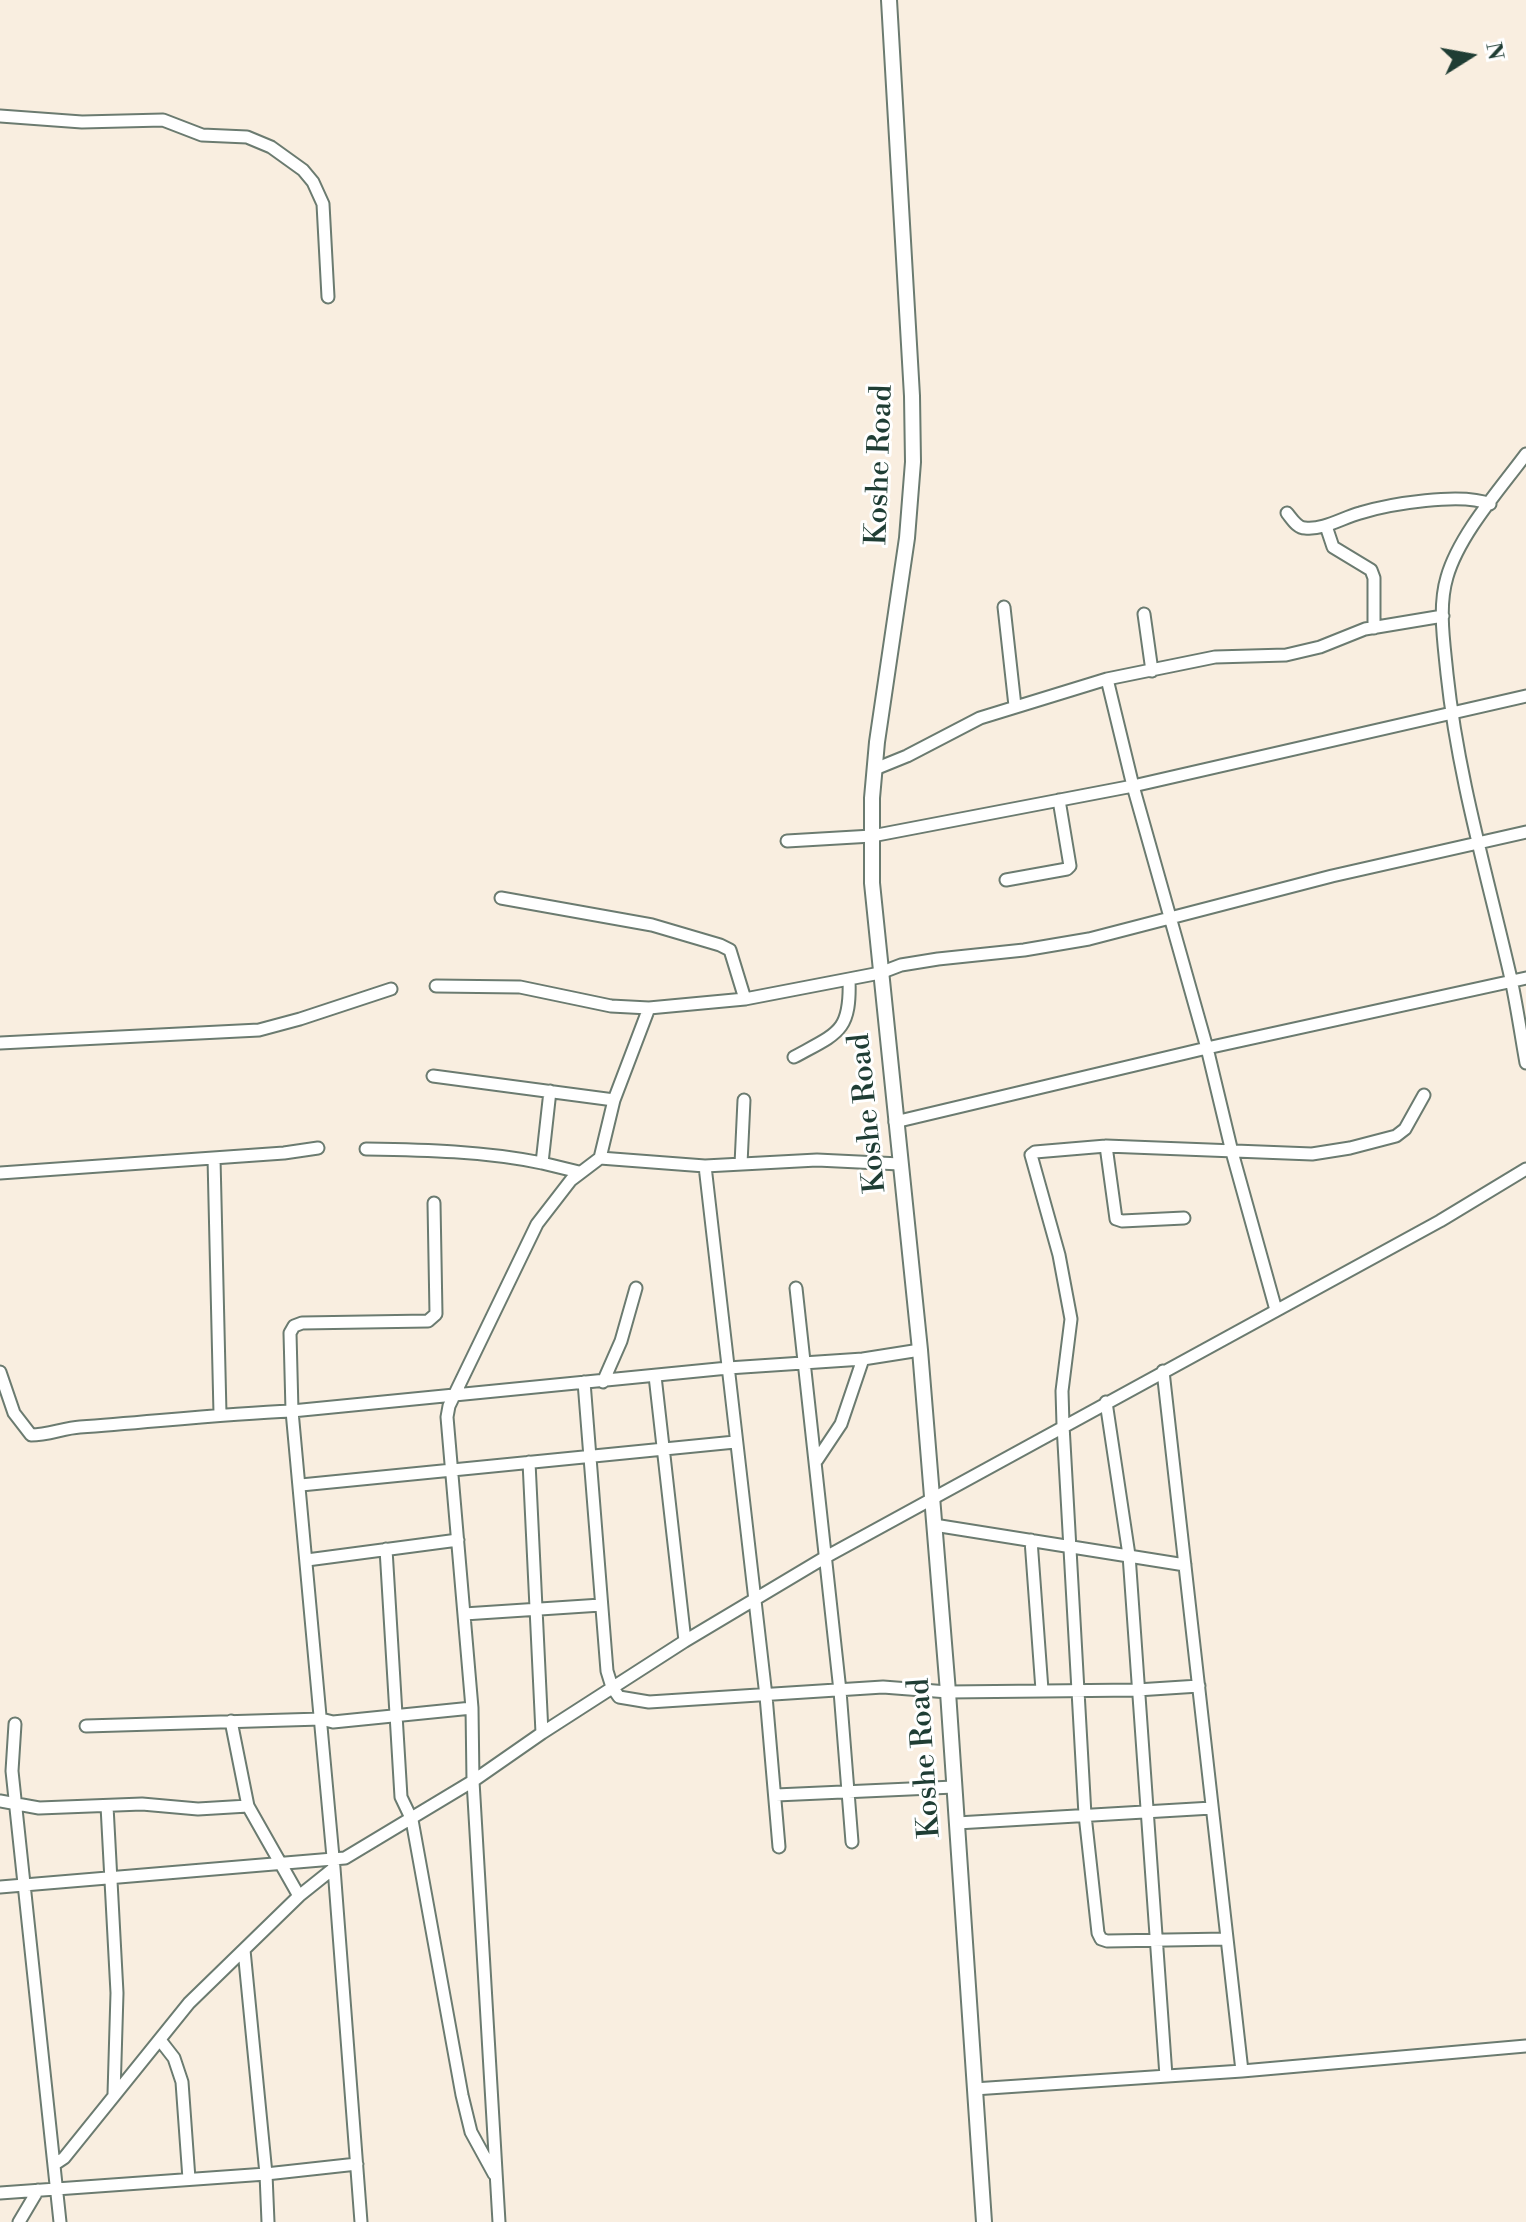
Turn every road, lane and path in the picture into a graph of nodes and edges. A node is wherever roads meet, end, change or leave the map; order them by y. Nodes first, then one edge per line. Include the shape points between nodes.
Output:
1 (889, 0) edge
2 (0, 116) edge
3 (328, 297) dead end
4 (1526, 454) edge
5 (1490, 504) junction
6 (1287, 513) dead end
7 (1326, 526) junction
8 (1004, 607) dead end
9 (1144, 614) dead end
10 (1443, 616) junction
11 (1374, 628) junction
12 (1152, 671) junction
13 (1107, 679) junction
14 (1526, 696) edge
15 (1015, 706) junction
16 (1451, 712) junction
17 (875, 769) junction
18 (1133, 786) junction
19 (1059, 800) junction
20 (1526, 832) edge
21 (872, 836) junction
22 (787, 841) dead end
23 (1477, 842) junction
24 (1006, 880) dead end
25 (501, 898) dead end
26 (1170, 917) junction
27 (880, 973) junction
28 (1526, 978) edge
29 (849, 979) junction
30 (1512, 981) junction
31 (436, 986) dead end
32 (391, 989) dead end
33 (745, 999) junction
34 (649, 1008) junction
35 (0, 1043) edge
36 (1207, 1048) junction
37 (794, 1057) dead end
38 (1526, 1063) edge
39 (433, 1076) dead end
40 (550, 1091) junction
41 (1424, 1095) dead end
42 (614, 1100) junction
43 (744, 1100) dead end
44 (895, 1122) junction
45 (1106, 1146) junction
46 (318, 1148) dead end
47 (366, 1149) dead end
48 (1232, 1152) junction
49 (214, 1158) junction
50 (600, 1158) junction
51 (542, 1163) junction
52 (741, 1164) junction
53 (900, 1164) junction
54 (705, 1166) junction
55 (1526, 1169) edge
56 (579, 1172) junction
57 (0, 1173) edge
58 (434, 1203) dead end
59 (1184, 1218) dead end
60 (636, 1288) dead end
61 (796, 1288) dead end
62 (1276, 1310) junction
63 (920, 1350) junction
64 (863, 1359) junction
65 (805, 1362) junction
66 (728, 1368) junction
67 (1163, 1371) junction
68 (0, 1372) edge
69 (655, 1376) junction
70 (584, 1382) junction
71 (603, 1382) junction
72 (453, 1396) junction
73 (1106, 1402) junction
74 (292, 1411) junction
75 (220, 1414) junction
76 (1063, 1425) junction
77 (735, 1442) junction
78 (665, 1450) junction
79 (591, 1456) junction
80 (817, 1460) junction
81 (529, 1462) junction
82 (452, 1469) junction
83 (301, 1485) junction
84 (932, 1500) junction
85 (934, 1525) junction
86 (458, 1540) junction
87 (1031, 1540) junction
88 (386, 1549) junction
89 (1072, 1549) junction
90 (1129, 1555) junction
91 (824, 1558) junction
92 (307, 1560) junction
93 (1185, 1565) junction
94 (754, 1599) junction
95 (601, 1605) junction
96 (535, 1610) junction
97 (464, 1614) junction
98 (685, 1641) junction
99 (1199, 1686) junction
100 (612, 1687) junction
101 (1079, 1689) junction
102 (1042, 1690) junction
103 (1137, 1690) junction
104 (840, 1691) junction
105 (948, 1692) junction
106 (766, 1696) junction
107 (472, 1708) junction
108 (395, 1716) junction
109 (321, 1719) junction
110 (231, 1721) junction
111 (15, 1724) dead end
112 (86, 1726) dead end
113 (542, 1733) junction
114 (473, 1781) junction
115 (954, 1787) junction
116 (849, 1790) junction
117 (776, 1795) junction
118 (0, 1801) edge
119 (16, 1805) junction
120 (107, 1806) junction
121 (248, 1806) junction
122 (1212, 1808) junction
123 (1148, 1812) junction
124 (1085, 1815) junction
125 (412, 1820) junction
126 (957, 1823) junction
127 (852, 1842) dead end
128 (779, 1847) dead end
129 (334, 1864) junction
130 (282, 1865) junction
131 (110, 1879) junction
132 (25, 1885) junction
133 (0, 1887) edge
134 (299, 1896) junction
135 (1227, 1939) junction
136 (1158, 1940) junction
137 (244, 1950) junction
138 (160, 2040) junction
139 (1526, 2046) edge
140 (1242, 2071) junction
141 (1166, 2076) junction
142 (974, 2089) junction
143 (114, 2094) junction
144 (55, 2164) junction
145 (357, 2164) junction
146 (266, 2174) junction
147 (189, 2179) junction
148 (497, 2180) junction
149 (58, 2189) junction
150 (38, 2190) junction
151 (0, 2193) edge
152 (19, 2222) edge
153 (60, 2222) edge
154 (268, 2222) edge
155 (361, 2222) edge
156 (499, 2222) edge
157 (984, 2222) edge

1 - 17 main road, Koshe Road via 913,453
2 - 3 street via 163,120 202,135 259,140 303,170 318,192
4 - 5 street
5 - 7 street via 1468,499 1409,504
5 - 10 street via 1452,563
6 - 7 street via 1299,527
7 - 11 street via 1333,547 1371,570
8 - 15 street
9 - 12 street
10 - 11 street
10 - 16 street
11 - 12 street via 1286,655 1215,657
12 - 13 street
13 - 15 street
13 - 18 street
14 - 16 street
15 - 17 street
16 - 18 street
16 - 23 street
17 - 21 main road, Koshe Road
18 - 19 street
18 - 26 street
19 - 21 street
19 - 24 street via 1070,866
20 - 23 street
21 - 22 street
21 - 27 main road, Koshe Road
23 - 26 street
23 - 30 street
25 - 33 street via 652,925 720,945 730,950
26 - 27 street via 1089,939 901,965
26 - 36 street
27 - 29 street
27 - 44 main road, Koshe Road
28 - 30 street
29 - 33 street
29 - 37 street via 846,1019 826,1040
30 - 36 street
30 - 38 street
31 - 34 street via 520,987 611,1006
32 - 35 street via 259,1030
33 - 34 street
34 - 42 street
36 - 44 street
36 - 48 street
39 - 40 street
40 - 42 street
40 - 51 street
41 - 48 street via 1396,1136 1330,1152
42 - 50 street
43 - 52 street
44 - 53 main road, Koshe Road
45 - 48 street
45 - 59 street via 1116,1219
45 - 76 street via 1031,1155 1071,1319
46 - 49 street
47 - 51 street via 500,1154
48 - 62 street
49 - 57 street
49 - 75 street
50 - 54 street
50 - 56 street
51 - 56 street
52 - 53 street
52 - 54 street
53 - 63 main road, Koshe Road
54 - 66 street
55 - 62 street
56 - 72 street via 530,1237
58 - 74 street via 436,1314 428,1321 294,1326
60 - 71 street
61 - 65 street
62 - 67 street
63 - 64 street
63 - 84 main road, Koshe Road
64 - 65 street
64 - 80 street via 841,1424
65 - 66 street
65 - 80 street
66 - 69 street
66 - 77 street
67 - 73 street
67 - 93 street
68 - 75 street via 14,1413 31,1435
69 - 71 street
69 - 78 street
70 - 71 street
70 - 72 street
70 - 79 street
72 - 74 street
72 - 82 street via 447,1417
73 - 76 street
73 - 90 street
74 - 75 street
74 - 83 street
76 - 84 street
76 - 89 street
77 - 78 street
77 - 94 street
78 - 79 street
78 - 98 street
79 - 81 street
79 - 95 street
80 - 91 street
81 - 82 street
81 - 96 street
82 - 83 street
82 - 86 street
83 - 92 street
84 - 85 main road, Koshe Road
84 - 91 street
85 - 87 street
85 - 105 main road, Koshe Road
86 - 88 street
86 - 97 street
87 - 89 street
87 - 102 street
88 - 92 street
88 - 108 street
89 - 90 street
89 - 101 street
90 - 93 street
90 - 103 street
91 - 94 street
91 - 104 street
92 - 109 street
93 - 99 street
94 - 98 street
94 - 106 street
95 - 96 street
95 - 100 street
96 - 97 street
96 - 113 street
97 - 107 street
98 - 100 street
99 - 103 street
99 - 122 street
100 - 106 street via 619,1697 649,1702
100 - 113 street
101 - 102 street
101 - 103 street
101 - 124 street
102 - 105 street
103 - 123 street
104 - 105 street via 883,1687
104 - 106 street
104 - 116 street
105 - 115 main road, Koshe Road
106 - 117 street
107 - 108 street
107 - 114 street
108 - 109 street
108 - 125 street via 401,1797
109 - 110 street
109 - 129 street
110 - 112 street
110 - 121 street
111 - 119 street
113 - 114 street
114 - 125 street
114 - 148 street
115 - 116 street
115 - 126 main road, Koshe Road
116 - 117 street
116 - 127 street
117 - 128 street
118 - 119 street
119 - 120 street
119 - 132 street
120 - 121 street
120 - 131 street
121 - 130 street
122 - 123 street
122 - 135 street
123 - 124 street
123 - 136 street
124 - 126 street
124 - 136 street via 1101,1939
125 - 129 street
125 - 148 street via 462,2095 471,2132
126 - 142 main road, Koshe Road
129 - 130 street
129 - 134 street
129 - 145 street
130 - 131 street
130 - 134 street
131 - 132 street
131 - 143 street via 117,1993
132 - 133 street
132 - 144 street
134 - 137 street
135 - 136 street
135 - 140 street
136 - 141 street
137 - 138 street via 189,2003
137 - 146 street
138 - 143 street
138 - 147 street via 174,2058 182,2082
139 - 140 street
140 - 141 street
141 - 142 street
142 - 157 main road, Koshe Road
143 - 144 street
144 - 149 street
145 - 146 street
145 - 155 street
146 - 147 street
146 - 154 street
147 - 149 street
148 - 156 street
149 - 150 street
149 - 153 street
150 - 151 street
150 - 152 street

